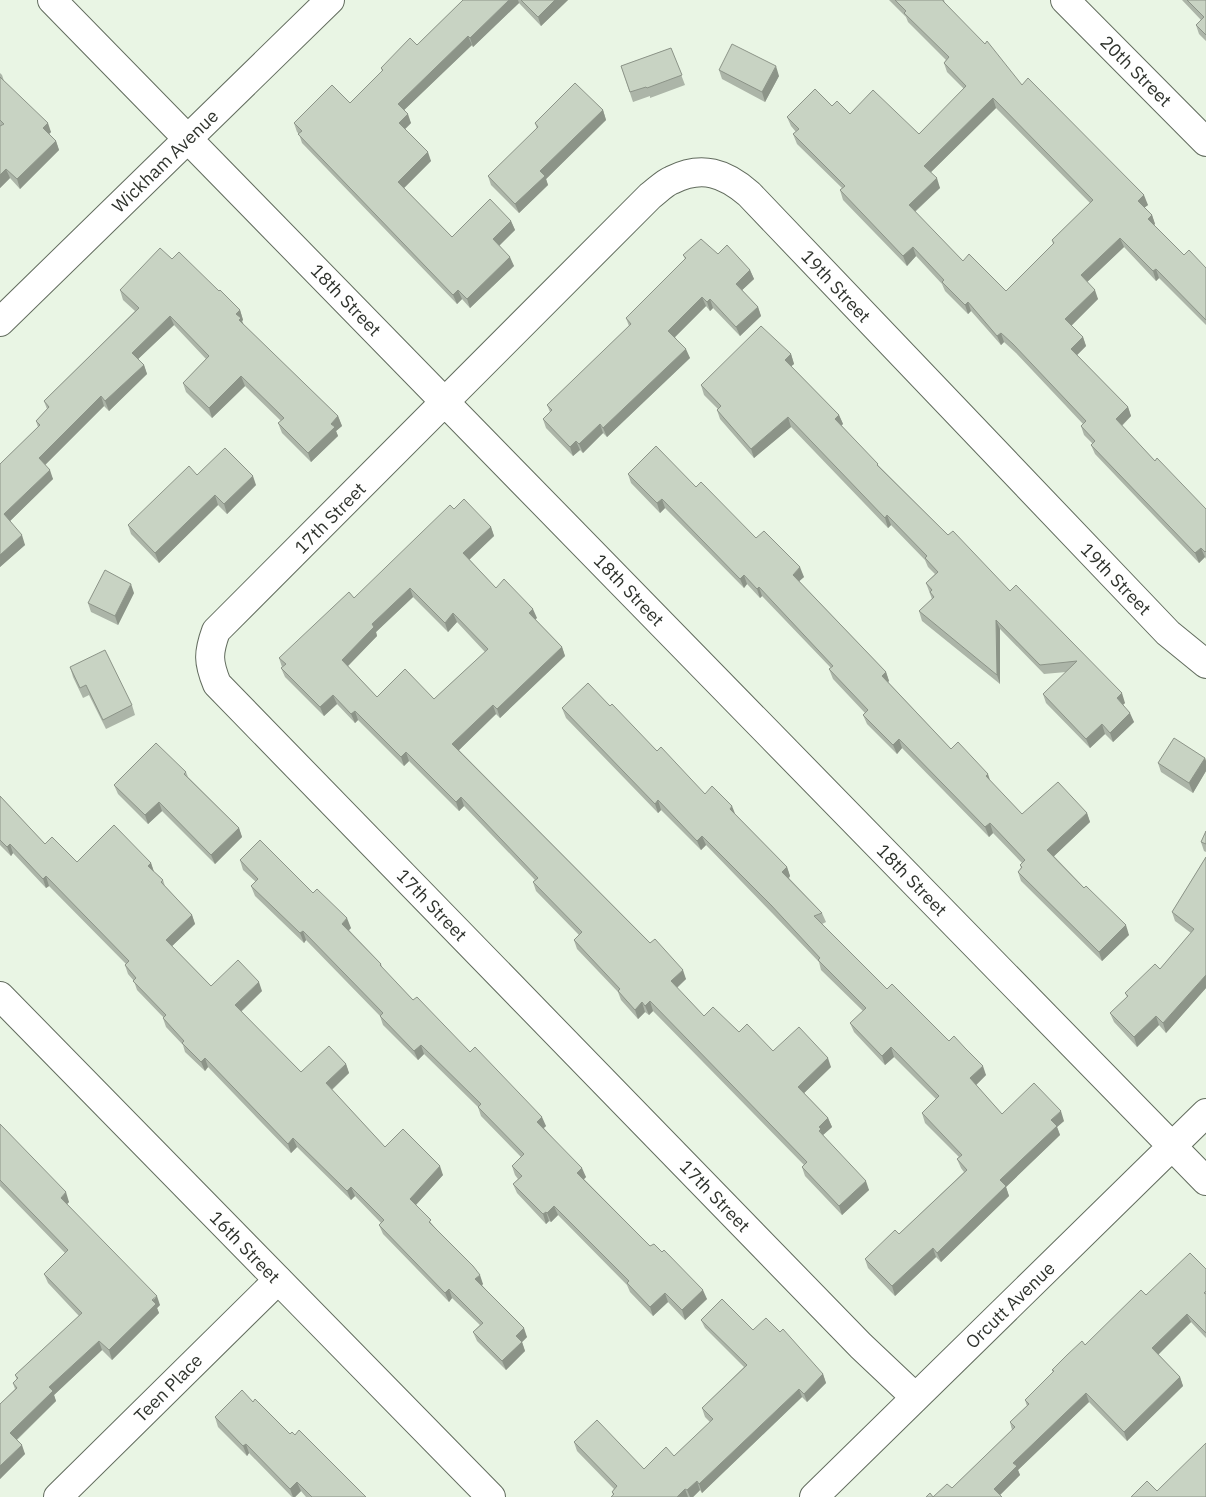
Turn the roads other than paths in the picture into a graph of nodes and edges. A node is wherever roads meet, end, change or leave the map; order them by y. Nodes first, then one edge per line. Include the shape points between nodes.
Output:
1 (52, 0) edge
2 (330, 0) edge
3 (1065, 0) edge
4 (188, 138) junction
5 (1206, 142) edge
6 (0, 322) edge
7 (446, 402) junction
8 (1206, 664) edge
9 (0, 996) edge
10 (1206, 1113) edge
11 (1172, 1146) junction
12 (1206, 1181) edge
13 (278, 1280) junction
14 (915, 1397) junction
15 (58, 1497) edge
16 (491, 1497) edge
17 (814, 1497) edge

1 - 4 street, 18th Street
2 - 4 street, Wickham Avenue
3 - 5 street, 20th Street
4 - 6 street, Wickham Avenue
4 - 7 street, 18th Street
7 - 8 street, 19th Street via 650,196 671,180 698,171 720,175 736,182 749,194 1168,633
7 - 11 street, 18th Street
7 - 14 street, 17th Street via 216,631 209,648 210,667 217,684 854,1339
9 - 13 street, 16th Street
10 - 11 street, Orcutt Avenue
11 - 12 street, 18th Street
11 - 14 street, Orcutt Avenue
13 - 15 street, Teen Place
13 - 16 street, 16th Street
14 - 17 street, Orcutt Avenue

